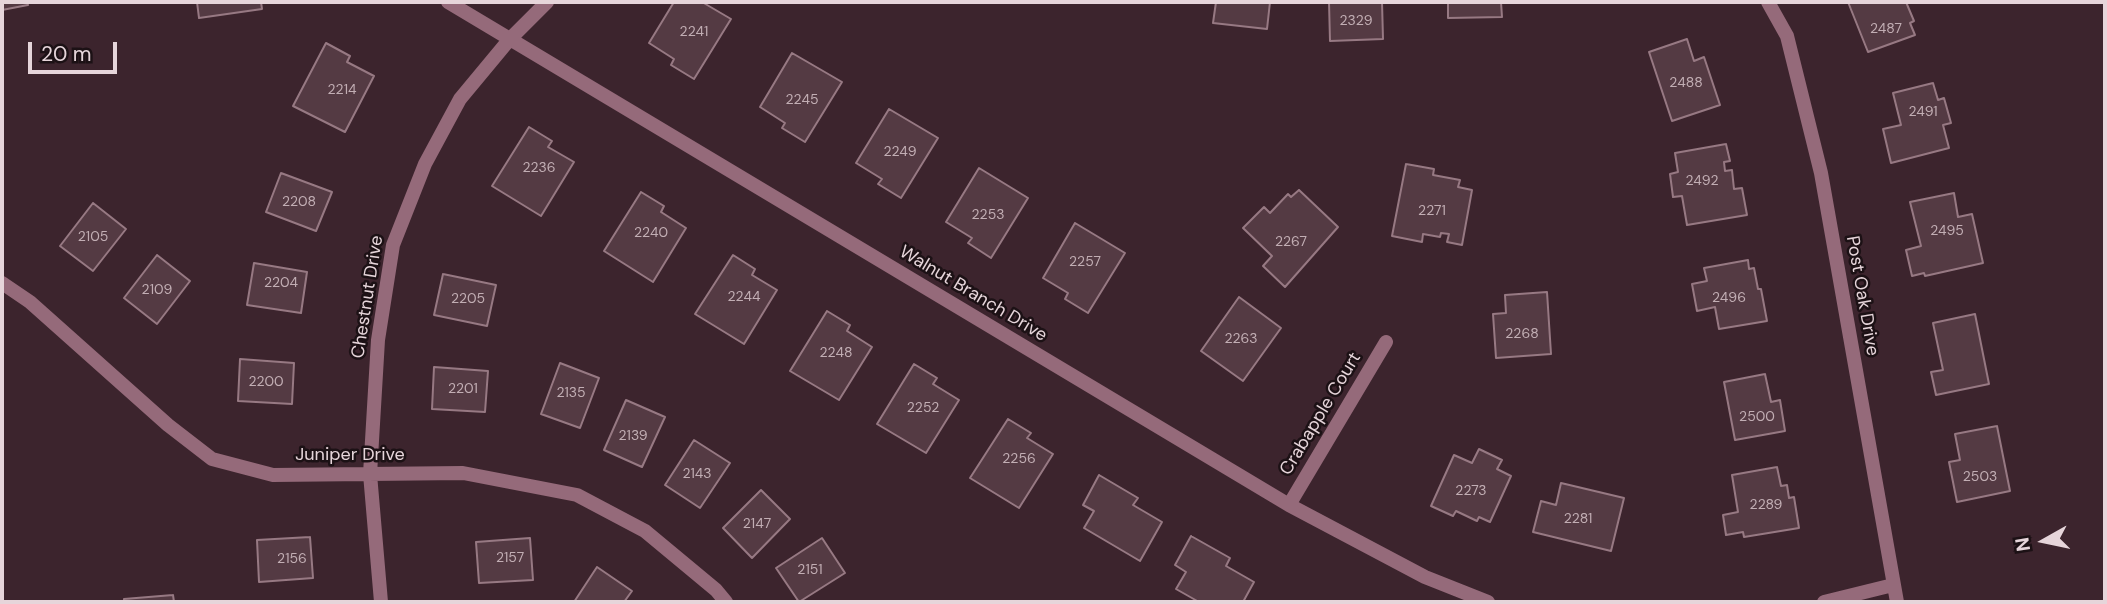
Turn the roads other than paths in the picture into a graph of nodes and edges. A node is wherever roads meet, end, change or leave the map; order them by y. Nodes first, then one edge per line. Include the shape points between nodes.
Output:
1 (448, 2) edge
2 (547, 2) edge
3 (1768, 2) edge
4 (509, 40) junction
5 (2, 283) edge
6 (1386, 342) dead end
7 (370, 474) junction
8 (1289, 505) junction
9 (1893, 585) junction
10 (381, 602) edge
11 (726, 602) edge
12 (1488, 602) edge
13 (1824, 602) edge
14 (1897, 602) edge

1 - 4 street, Walnut Branch Drive
2 - 4 street, Chestnut Drive
3 - 9 street, Post Oak Drive via 1787,36 1821,173
4 - 7 street, Chestnut Drive via 460,99 425,164 393,245 378,340
4 - 8 street, Walnut Branch Drive
5 - 7 street, Juniper Drive via 212,459 274,475
6 - 8 street, Crabapple Court
7 - 10 street, Chestnut Drive
7 - 11 street, Juniper Drive via 463,473 577,495 645,531
8 - 12 street, Walnut Branch Drive via 1425,577
9 - 13 street
9 - 14 street, Post Oak Drive

